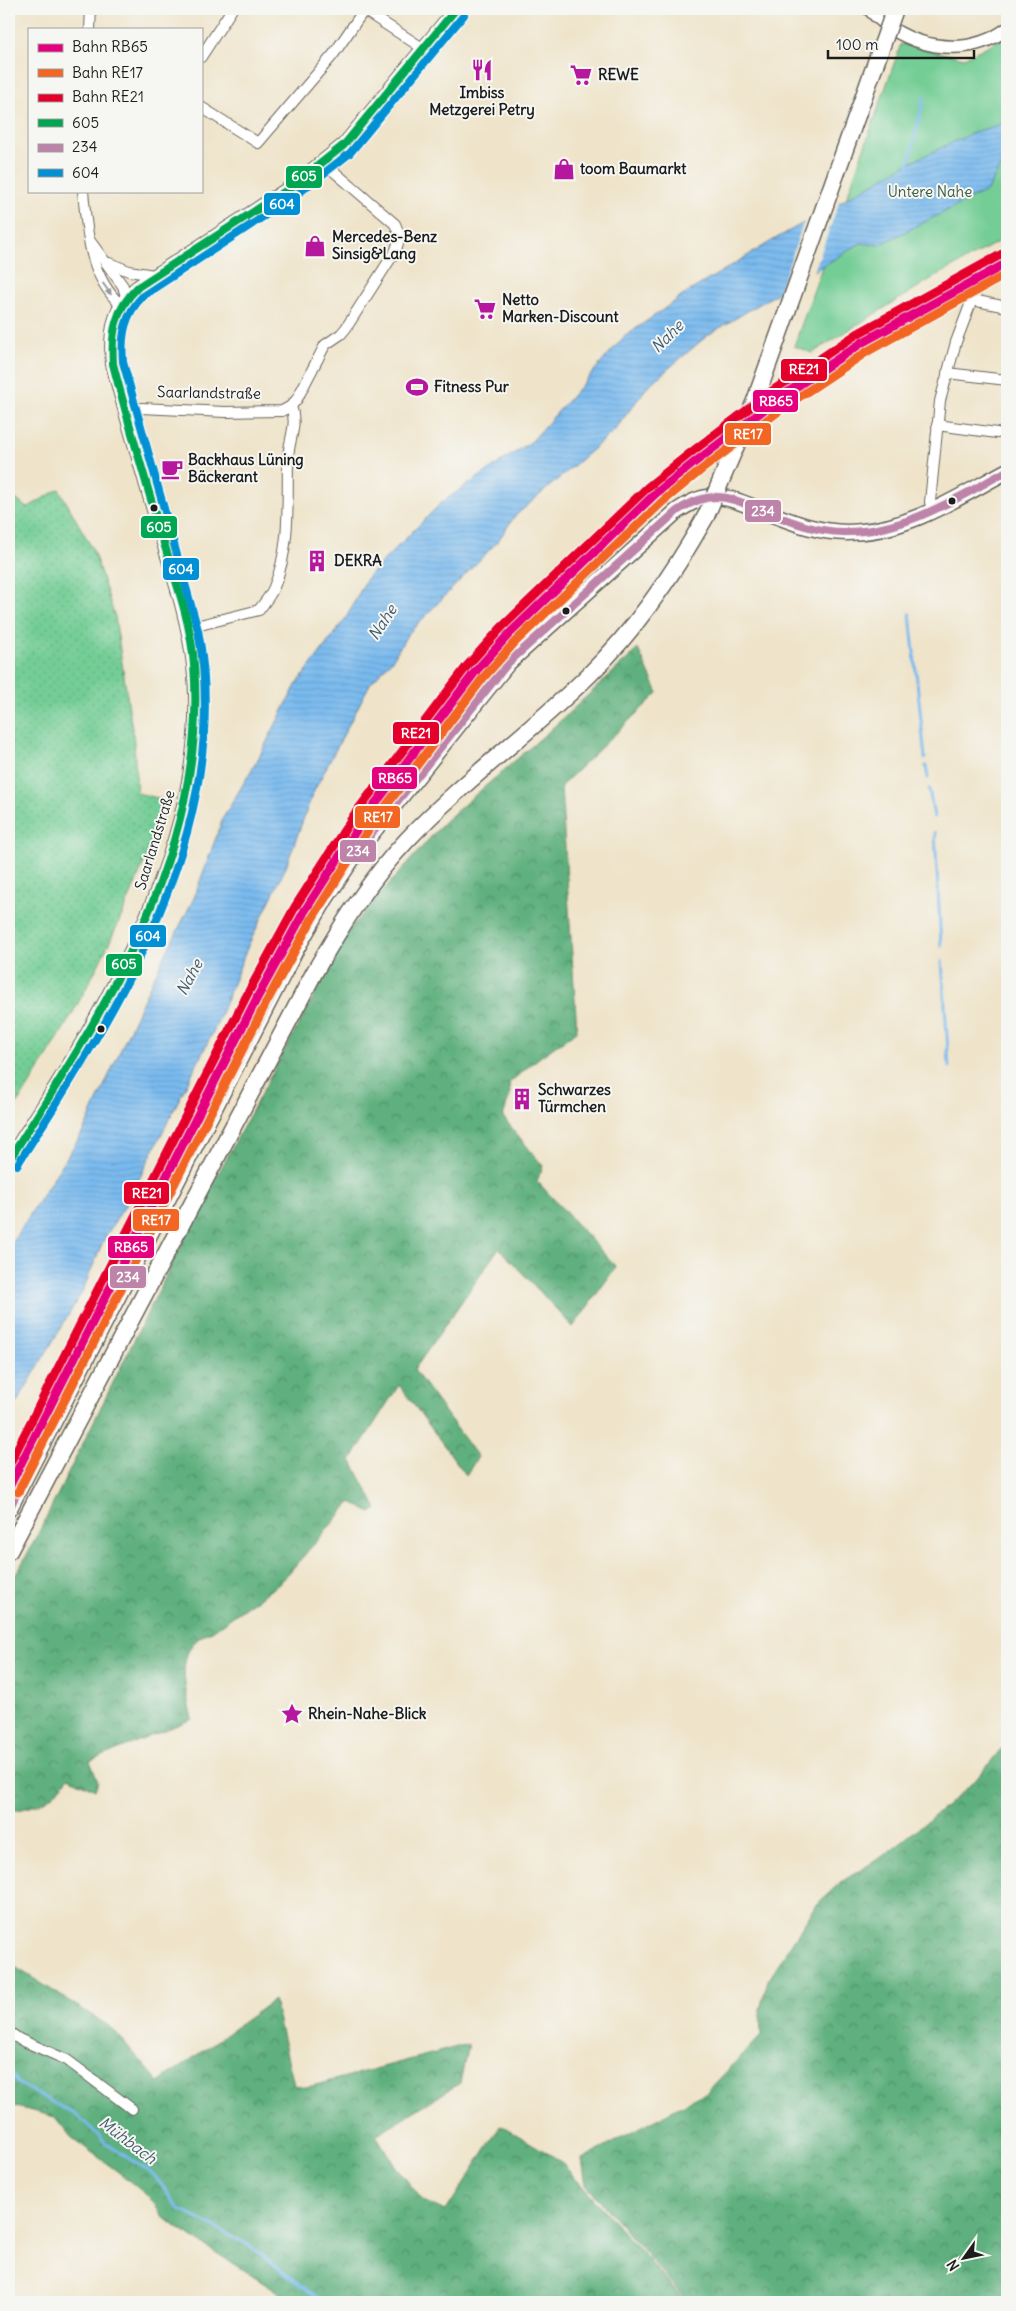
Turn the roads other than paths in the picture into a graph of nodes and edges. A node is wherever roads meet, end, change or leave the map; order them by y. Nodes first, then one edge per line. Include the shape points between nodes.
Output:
1 (90, 9) edge
2 (232, 9) edge
3 (363, 9) edge
4 (456, 9) edge
5 (869, 9) edge
6 (895, 9) edge
7 (90, 28) edge
8 (1007, 29) edge
9 (424, 49) junction
10 (202, 55) edge
11 (202, 108) edge
12 (323, 162) junction
13 (82, 192) edge
14 (90, 240) junction
15 (106, 262) junction
16 (154, 275) junction
17 (124, 301) junction
18 (1007, 307) edge
19 (948, 373) junction
20 (1007, 380) edge
21 (291, 406) junction
22 (125, 412) junction
23 (937, 425) junction
24 (998, 433) dead end
25 (1007, 471) edge
26 (932, 510) junction
27 (188, 628) junction
28 (9, 1160) edge
29 (9, 1509) edge
30 (9, 1552) edge
31 (9, 2032) edge
32 (132, 2109) dead end

1 - 7 street
2 - 10 street
3 - 9 street
3 - 11 street via 333,55 258,143
4 - 9 main road
5 - 8 street via 902,35 934,46 968,45 987,40
6 - 30 highway, bridge via 755,401 706,516 665,583 612,651 434,813 406,841 356,903 314,973
9 - 12 main road via 344,145
12 - 16 main road via 290,188
12 - 21 street via 395,224 400,240 346,328 325,345
13 - 14 street
14 - 15 street
14 -> 17 street via 96,271 106,289
15 - 16 street via 128,272
15 - 17 street via 123,286
16 - 17 main road
17 - 22 main road, Saarlandstraße via 111,334 111,349
18 - 19 street via 972,300
19 - 20 street
19 - 23 street
21 - 22 street, Saarlandstraße via 282,411 141,408
21 - 27 street via 295,418 288,456 289,515 274,588 259,610
22 - 27 main road, Saarlandstraße
23 - 24 street
23 - 26 street
25 - 26 main road
26 - 29 main road via 875,531 837,532 794,523 730,499 700,498 677,511 508,663 356,853 294,951
27 - 28 main road, Saarlandstraße via 196,690 194,749 188,789 168,862 136,942 71,1063
31 - 32 street via 67,2060

